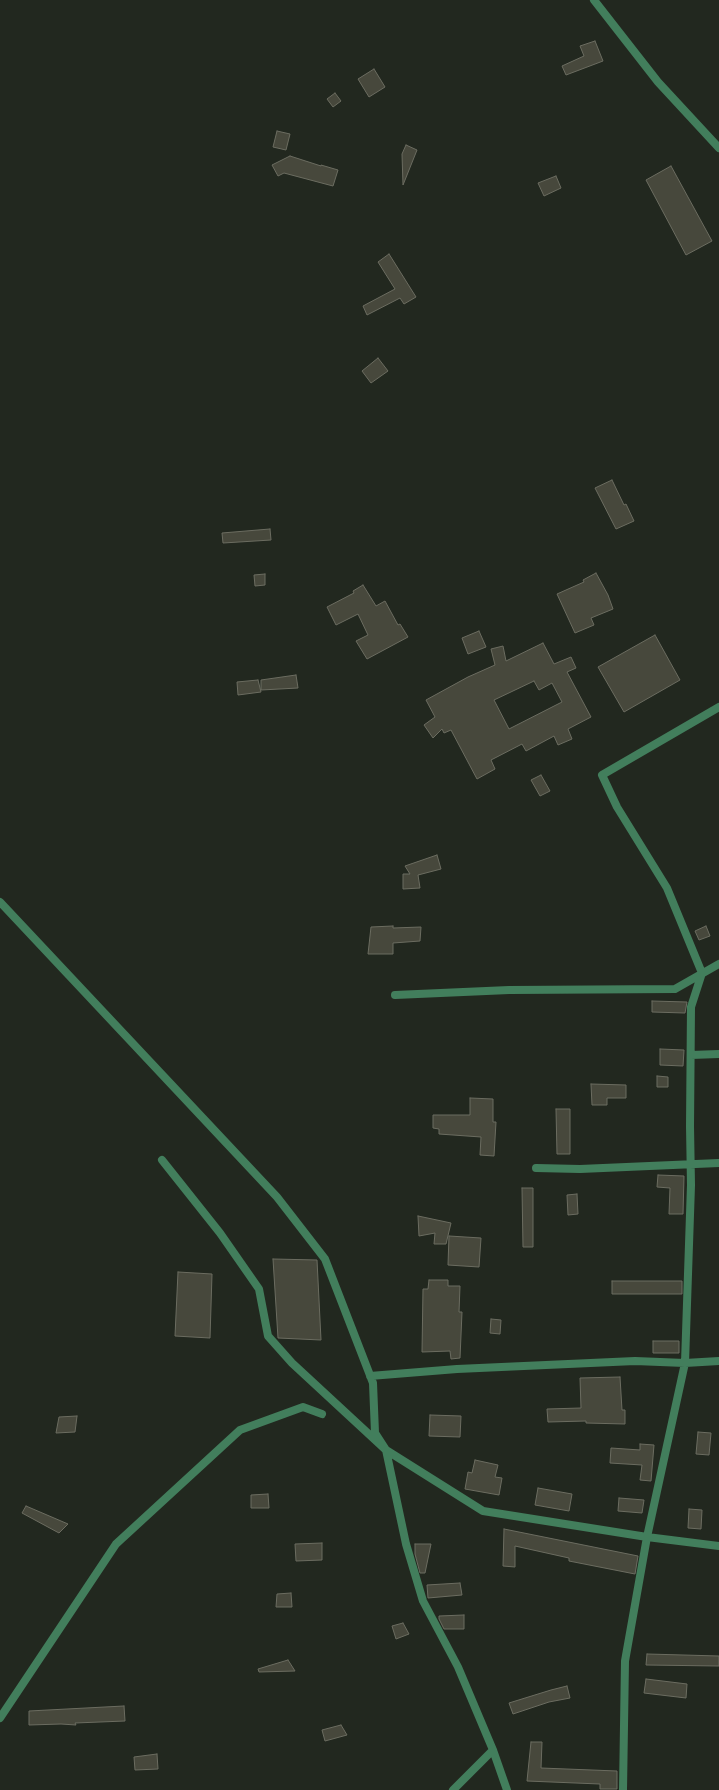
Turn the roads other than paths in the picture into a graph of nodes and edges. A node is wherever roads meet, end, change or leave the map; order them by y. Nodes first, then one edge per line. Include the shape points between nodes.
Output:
1 (594, 0) edge
2 (719, 148) edge
3 (719, 707) edge
4 (0, 902) edge
5 (719, 964) edge
6 (702, 973) junction
7 (395, 995) dead end
8 (719, 1054) edge
9 (691, 1055) junction
10 (162, 1160) dead end
11 (719, 1163) edge
12 (690, 1164) junction
13 (536, 1168) dead end
14 (719, 1361) edge
15 (685, 1364) junction
16 (370, 1376) junction
17 (322, 1414) dead end
18 (386, 1450) junction
19 (647, 1537) junction
20 (719, 1546) edge
21 (0, 1718) edge
22 (493, 1750) junction
23 (453, 1790) edge
24 (507, 1790) edge
25 (624, 1790) edge

1 - 2 street via 658,82
3 - 6 street via 602,775 617,807 667,888
4 - 16 street via 277,1197 325,1259
5 - 6 street
6 - 7 street via 675,989 509,990
6 - 9 street via 691,1007
8 - 9 street
9 - 12 street
10 - 18 street via 220,1233 259,1288 268,1336 292,1363
11 - 12 street
12 - 13 street
12 - 15 street
14 - 15 street
15 - 16 street via 628,1361
15 - 19 street
16 - 18 street via 373,1383 375,1432
17 - 21 street via 303,1407 240,1430 116,1544
18 - 19 street via 484,1511
18 - 22 street via 406,1544 423,1601 458,1667
19 - 20 street
19 - 25 street via 625,1661
22 - 23 street
22 - 24 street

